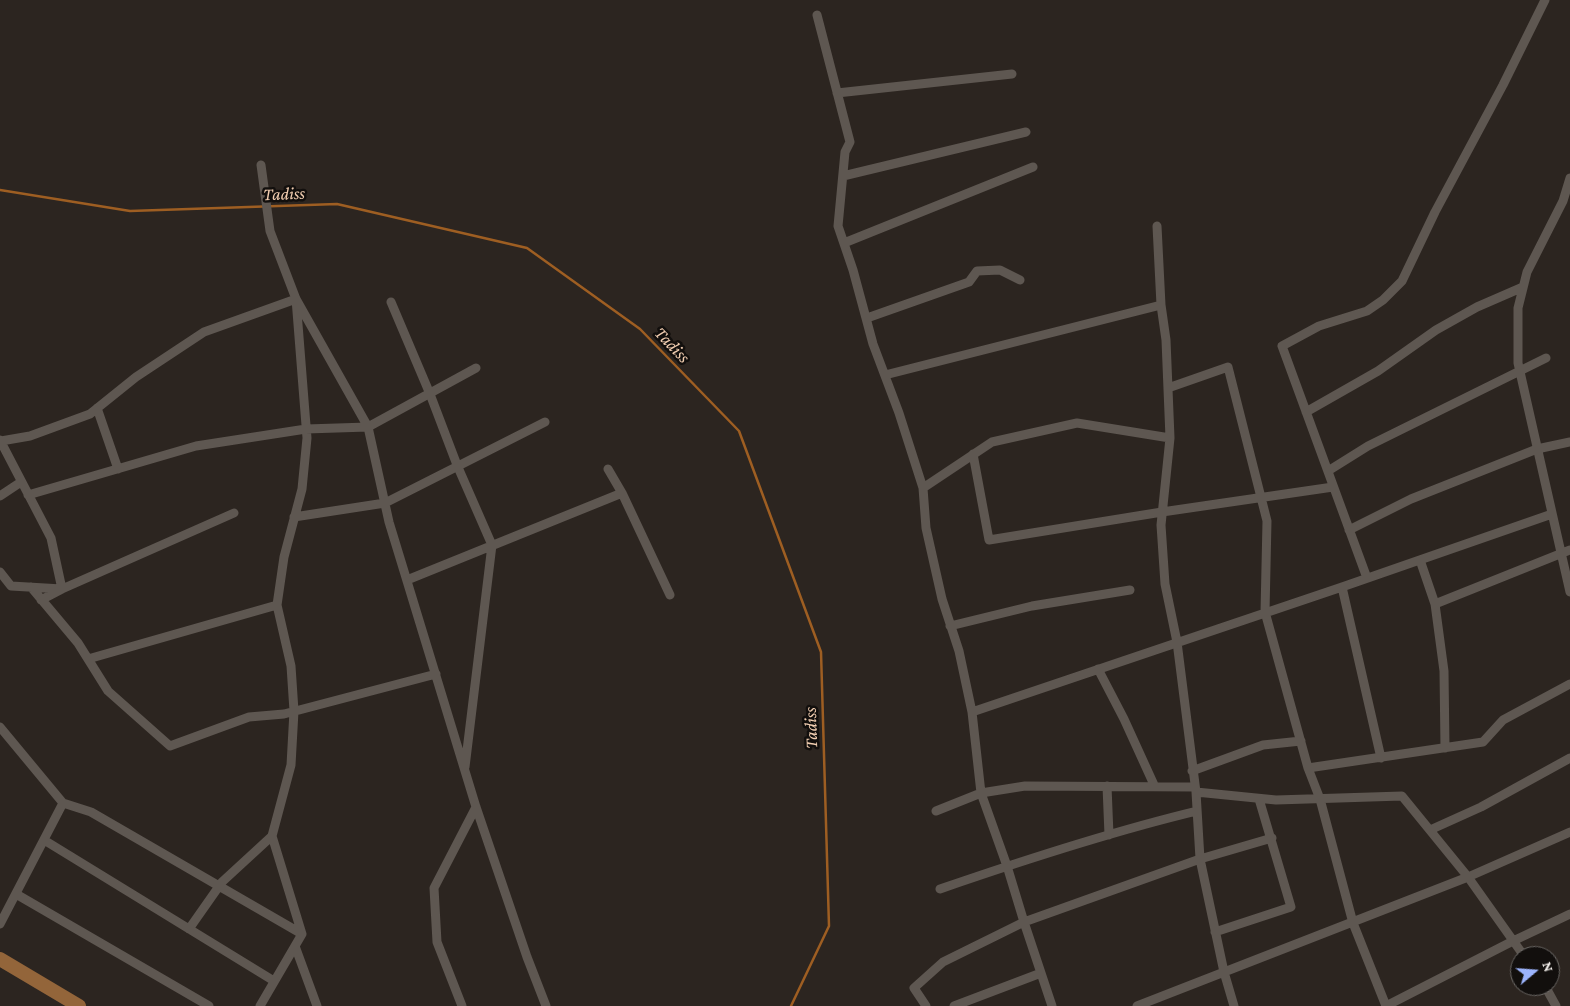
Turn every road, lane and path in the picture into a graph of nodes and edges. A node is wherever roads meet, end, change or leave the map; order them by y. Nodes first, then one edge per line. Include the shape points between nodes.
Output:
1 (1545, 0) edge
2 (817, 15) dead end
3 (1012, 74) dead end
4 (837, 93) junction
5 (1026, 132) dead end
6 (261, 165) dead end
7 (1034, 167) dead end
8 (843, 176) junction
9 (1570, 178) edge
10 (1157, 226) dead end
11 (844, 243) junction
12 (1020, 280) dead end
13 (1523, 288) junction
14 (296, 299) junction
15 (391, 302) dead end
16 (1161, 305) junction
17 (866, 318) junction
18 (1546, 358) dead end
19 (476, 368) dead end
20 (1520, 372) junction
21 (885, 375) junction
22 (1168, 388) junction
23 (430, 394) junction
24 (97, 408) junction
25 (1306, 412) junction
26 (544, 422) dead end
27 (368, 427) junction
28 (306, 429) junction
29 (1170, 438) junction
30 (0, 440) edge
31 (1570, 442) edge
32 (1537, 449) junction
33 (973, 454) junction
34 (457, 465) junction
35 (118, 469) junction
36 (608, 470) dead end
37 (1328, 471) junction
38 (21, 482) junction
39 (1333, 486) junction
40 (923, 488) junction
41 (622, 493) junction
42 (28, 495) junction
43 (0, 496) edge
44 (1262, 497) junction
45 (385, 503) junction
46 (1162, 512) junction
47 (234, 513) dead end
48 (1552, 514) junction
49 (294, 517) junction
50 (1349, 530) junction
51 (492, 545) junction
52 (1566, 551) edge
53 (1420, 560) junction
54 (0, 572) edge
55 (1367, 578) junction
56 (406, 580) junction
57 (31, 587) junction
58 (1342, 587) junction
59 (62, 589) junction
60 (1130, 590) dead end
61 (1570, 592) edge
62 (670, 594) dead end
63 (41, 600) junction
64 (1435, 604) junction
65 (277, 605) junction
66 (1264, 612) junction
67 (950, 626) junction
68 (1177, 642) junction
69 (88, 659) junction
70 (1098, 669) junction
71 (436, 674) junction
72 (1570, 684) edge
73 (294, 711) junction
74 (972, 712) junction
75 (0, 726) edge
76 (1301, 741) junction
77 (1445, 748) junction
78 (1381, 758) junction
79 (1570, 758) edge
80 (1308, 768) junction
81 (1192, 770) junction
82 (465, 771) junction
83 (1107, 786) junction
84 (1155, 787) junction
85 (1195, 790) junction
86 (981, 793) junction
87 (1259, 798) junction
88 (1320, 799) junction
89 (63, 803) junction
90 (476, 807) junction
91 (936, 811) dead end
92 (1197, 811) junction
93 (1430, 830) junction
94 (1570, 832) edge
95 (1109, 835) junction
96 (272, 836) junction
97 (1272, 838) junction
98 (44, 840) junction
99 (1200, 859) junction
100 (1008, 866) junction
101 (1468, 877) junction
102 (219, 886) junction
103 (940, 889) dead end
104 (16, 894) junction
105 (1570, 914) edge
106 (1024, 922) junction
107 (1353, 922) junction
108 (0, 924) edge
109 (189, 929) junction
110 (1216, 932) junction
111 (302, 934) junction
112 (1513, 941) junction
113 (295, 946) junction
114 (1517, 946) edge
115 (0, 959) edge
116 (1224, 972) junction
117 (1041, 973) junction
118 (274, 981) junction
119 (79, 1006) edge
120 (209, 1006) edge
121 (260, 1006) edge
122 (317, 1006) edge
123 (462, 1006) edge
124 (546, 1006) edge
125 (926, 1006) edge
126 (954, 1006) edge
127 (1052, 1006) edge
128 (1137, 1006) edge
129 (1234, 1006) edge
130 (1386, 1006) edge

1 - 25 street via 1402,281 1367,311 1319,326 1282,346
2 - 4 street
3 - 4 street
4 - 8 street via 850,142 845,152
5 - 8 street
6 - 14 street via 270,231
7 - 11 street
8 - 11 street via 838,226
9 - 13 street via 1563,201 1527,272
10 - 16 street
11 - 17 street
12 - 17 street via 1000,270 977,271 969,282
13 - 20 street via 1518,308
13 - 25 street via 1477,307 1436,330 1378,371
14 - 24 street via 204,332 136,377
14 - 27 street
14 - 28 street
15 - 23 street
16 - 21 street
16 - 22 street
17 - 21 street
18 - 20 street
19 - 23 street
20 - 32 street
20 - 37 street via 1368,446
21 - 40 street
22 - 29 street
22 - 44 street via 1228,367
23 - 27 street
23 - 34 street
24 - 30 street via 90,414 30,436
24 - 35 street
25 - 37 street
26 - 34 street
27 - 28 street
27 - 45 street
28 - 35 street via 196,446
28 - 49 street via 302,489
29 - 33 street via 1076,423 992,442
29 - 46 street
30 - 38 street
31 - 32 street
32 - 48 street
32 - 50 street via 1411,499
33 - 40 street
33 - 46 street via 989,540
34 - 45 street
34 - 51 street
35 - 42 street
36 - 41 street
37 - 39 street
38 - 42 street
38 - 43 street
39 - 44 street
39 - 50 street
40 - 67 street via 926,528
41 - 51 street
41 - 62 street
42 - 59 street via 51,538
44 - 46 street
44 - 66 street via 1268,521
45 - 49 street
45 - 56 street
46 - 68 street via 1165,584
47 - 59 street
48 - 52 street
48 - 53 street
49 - 65 street
50 - 55 street
51 - 56 street
51 - 82 street
52 - 61 street
52 - 64 street
53 - 55 street
53 - 64 street
54 - 57 street via 11,586
55 - 58 street
56 - 71 street
57 - 59 street
57 - 63 street
58 - 66 street
58 - 78 street
59 - 63 street
60 - 67 street via 1032,606
63 - 69 street
64 - 77 street via 1444,671
65 - 69 street
65 - 73 street via 291,666
66 - 68 street
66 - 76 street
67 - 74 street
68 - 70 street
68 - 81 street
69 - 73 street via 108,691 170,746 250,718
70 - 74 street
70 - 84 street
71 - 73 street
71 - 82 street
72 - 77 street via 1503,720 1483,742
73 - 96 street via 291,765
74 - 86 street
75 - 89 street
76 - 80 street
76 - 81 street via 1263,745
77 - 78 street
78 - 80 street
79 - 93 street via 1481,807
80 - 88 street
81 - 85 street
82 - 90 street
83 - 84 street
83 - 86 street via 1025,786
83 - 95 street
84 - 85 street
85 - 87 street
85 - 92 street
86 - 91 street
86 - 100 street
87 - 88 street
87 - 97 street
88 - 93 street via 1402,796
88 - 107 street
89 - 98 street
89 - 102 street via 91,812
90 - 123 street via 434,888 437,942
90 - 124 street
92 - 95 street
92 - 99 street
93 - 101 street
94 - 101 street
95 - 100 street
96 - 102 street
96 - 111 street
97 - 99 street
97 - 110 street via 1292,907
98 - 104 street
98 - 109 street
99 - 106 street
99 - 110 street
100 - 103 street
100 - 106 street
101 - 107 street
101 - 112 street
102 - 109 street
102 - 111 street
104 - 108 street
104 - 120 street
105 - 112 street
106 - 117 street
106 - 125 street via 943,962 914,988
107 - 116 street
107 - 130 street
109 - 118 street
110 - 116 street
111 - 113 street
112 - 114 street
112 - 130 street
113 - 118 street
113 - 122 street
115 - 119 main road
116 - 128 street
116 - 129 street
117 - 126 street
117 - 127 street
118 - 121 street

